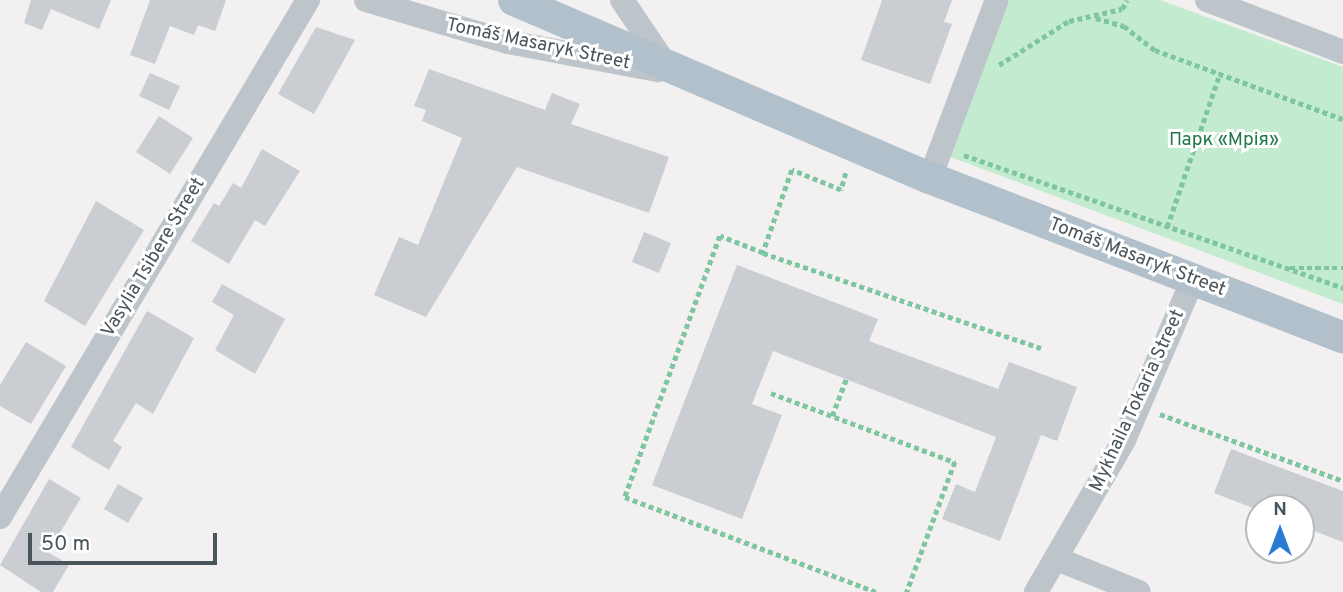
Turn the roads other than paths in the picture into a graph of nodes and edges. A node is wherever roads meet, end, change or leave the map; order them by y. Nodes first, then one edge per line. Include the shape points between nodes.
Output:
1 (308, 0) edge
2 (366, 0) edge
3 (514, 0) edge
4 (622, 0) edge
5 (997, 0) edge
6 (1207, 0) edge
7 (1343, 52) edge
8 (671, 72) junction
9 (930, 178) junction
10 (1193, 279) junction
11 (1343, 337) edge
12 (0, 517) edge
13 (1057, 559) junction
14 (1036, 592) edge
15 (1139, 592) edge

1 - 12 street, Vasylia Tsibere Street
2 - 8 street, Tomáš Masaryk Street via 508,43
3 - 8 main road, Tomáš Masaryk Street
4 - 8 street
5 - 9 street via 955,148
6 - 7 street
8 - 9 main road, Tomáš Masaryk Street
9 - 10 main road, Tomáš Masaryk Street
10 - 11 main road, Tomáš Masaryk Street
10 - 13 street, Mykhaila Tokaria Street via 1139,406
13 - 14 street, Mykhaila Tokaria Street
13 - 15 street

